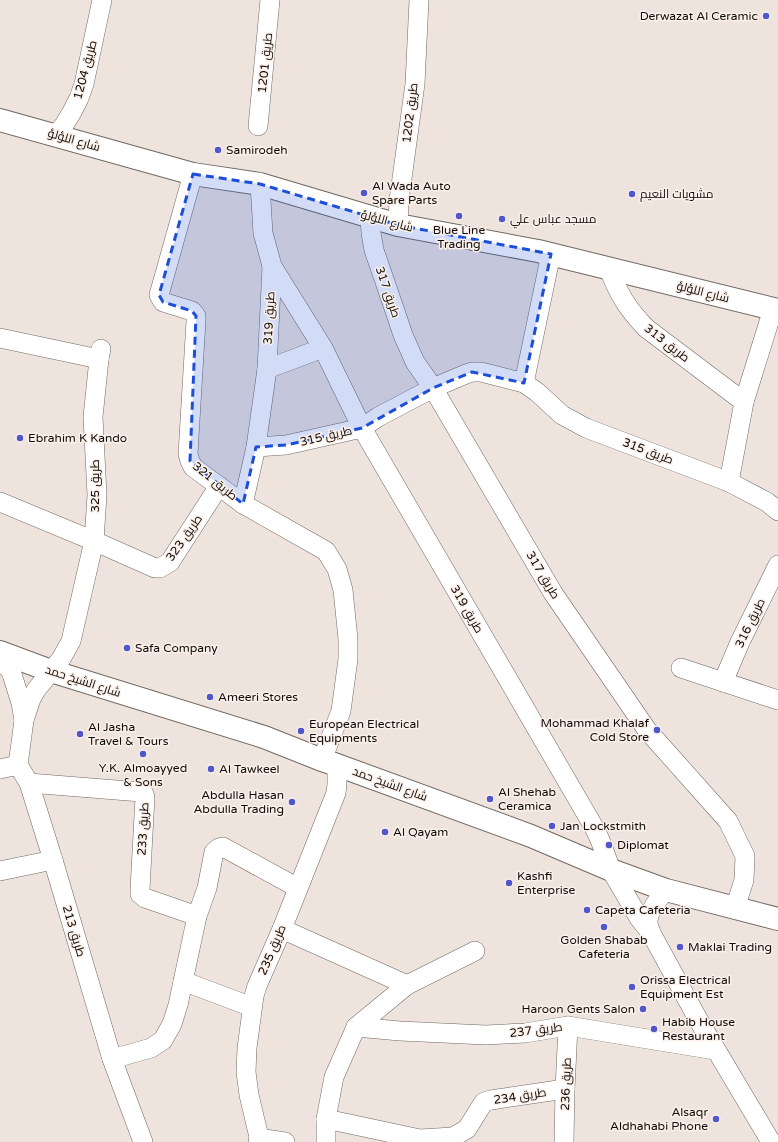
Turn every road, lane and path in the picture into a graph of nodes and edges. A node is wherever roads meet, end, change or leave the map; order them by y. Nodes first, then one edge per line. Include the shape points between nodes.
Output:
1 (102, 0) edge
2 (270, 0) edge
3 (419, 0) edge
4 (0, 120) edge
5 (258, 126) dead end
6 (56, 135) junction
7 (193, 174) junction
8 (260, 184) junction
9 (370, 217) junction
10 (398, 225) junction
11 (551, 254) junction
12 (272, 266) junction
13 (609, 269) junction
14 (776, 309) edge
15 (0, 338) edge
16 (323, 348) junction
17 (266, 369) junction
18 (524, 383) junction
19 (433, 388) junction
20 (744, 402) junction
21 (362, 428) junction
22 (256, 447) junction
23 (729, 482) junction
24 (219, 486) junction
25 (0, 502) edge
26 (244, 504) junction
27 (778, 511) edge
28 (94, 541) junction
29 (778, 565) edge
30 (0, 652) edge
31 (0, 660) edge
32 (681, 668) dead end
33 (51, 671) junction
34 (723, 682) junction
35 (778, 700) edge
36 (24, 720) junction
37 (330, 763) junction
38 (18, 765) junction
39 (0, 769) edge
40 (29, 783) junction
41 (53, 860) junction
42 (611, 870) junction
43 (0, 871) edge
44 (298, 888) junction
45 (666, 890) junction
46 (735, 908) junction
47 (197, 916) junction
48 (778, 919) edge
49 (282, 929) junction
50 (650, 934) junction
51 (475, 951) dead end
52 (183, 981) junction
53 (407, 985) junction
54 (252, 1007) junction
55 (568, 1026) junction
56 (356, 1027) junction
57 (715, 1050) junction
58 (112, 1058) junction
59 (565, 1089) junction
60 (326, 1119) junction
61 (258, 1140) edge
62 (420, 1141) edge
63 (143, 1142) edge
64 (285, 1142) edge
65 (326, 1142) edge
66 (564, 1142) edge
67 (771, 1142) edge

1 - 6 street, طريق 1204 via 84,84 72,112
2 - 5 street, طريق 1201
3 - 10 street, طريق 1202 via 415,84 399,194
4 - 6 street, شارع اللؤلؤ
6 - 7 street, شارع اللؤلؤ
7 - 8 street, شارع اللؤلؤ
7 - 24 street, طريق 321 via 159,295 162,302 192,311 196,316 188,454 193,467
8 - 9 street, شارع اللؤلؤ
8 - 12 street, طريق 319 via 263,233
9 - 10 street, شارع اللؤلؤ
9 - 19 street, طريق 317 via 374,250 403,335 415,362
10 - 11 street, شارع اللؤلؤ
11 - 13 street, شارع اللؤلؤ
11 - 18 street
12 - 16 street, طريق 319
12 - 17 street, طريق 319
13 - 14 street, شارع اللؤلؤ
13 - 20 street, طريق 313 via 624,301 646,328
14 - 20 street
15 - 28 street, طريق 325 via 100,354 93,417 97,495
16 - 17 street
16 - 21 street, طريق 319
17 - 22 street, طريق 319
18 - 19 street, طريق 315 via 472,372
18 - 23 street, طريق 315 via 562,415 586,428
19 - 21 street, طريق 315
19 - 46 street, طريق 317 via 553,593 647,730 728,821 745,856 744,880
20 - 23 street
21 - 22 street, طريق 315 via 286,445
21 - 42 street, طريق 319 via 595,829
22 - 26 street, طريق 319
23 - 27 street, طريق 315 via 767,502
24 - 26 street, طريق 321
24 - 28 street, طريق 323 via 170,562 160,568
25 - 28 street, طريق 323
26 - 37 street, طريق 321 via 326,551 343,590 348,659
28 - 33 street via 71,641
29 - 34 street, طريق 316
30 - 33 street, شارع الشيخ حمد
31 - 36 street via 11,671
32 - 34 street
33 - 36 street via 31,699
33 - 37 street, شارع الشيخ حمد via 264,737
34 - 35 street
36 - 38 street
37 - 42 street, شارع الشيخ حمد via 531,836
37 - 44 street, طريق 235 via 337,784 336,793
38 - 39 street
38 - 40 street, طريق 213
40 - 41 street, طريق 213
40 - 47 street, طريق 233 via 144,794 140,894 144,898
41 - 43 street
41 - 58 street, طريق 213
42 - 45 street, شارع الشيخ حمد
42 - 50 street
44 - 47 street via 223,847 218,848 214,852 207,888
44 - 49 street, طريق 235
45 - 46 street, شارع الشيخ حمد
45 - 50 street via 658,900 648,922
46 - 48 street, شارع الشيخ حمد
47 - 52 street
49 - 53 street
49 - 54 street, طريق 235 via 257,986
50 - 57 street
51 - 53 street
52 - 54 street
52 - 58 street via 172,1024 163,1040 151,1048
53 - 56 street
54 - 61 street, طريق 235 via 246,1072
55 - 56 street, طريق 237 via 525,1033 486,1035
55 - 57 street, طريق 237
55 - 59 street, طريق 236
56 - 60 street via 334,1077
57 - 67 street
58 - 63 street, طريق 213
59 - 62 street, طريق 234 via 484,1102 467,1129 453,1137
59 - 66 street, طريق 236
60 - 62 street, طريق 234
60 - 65 street
61 - 64 street

